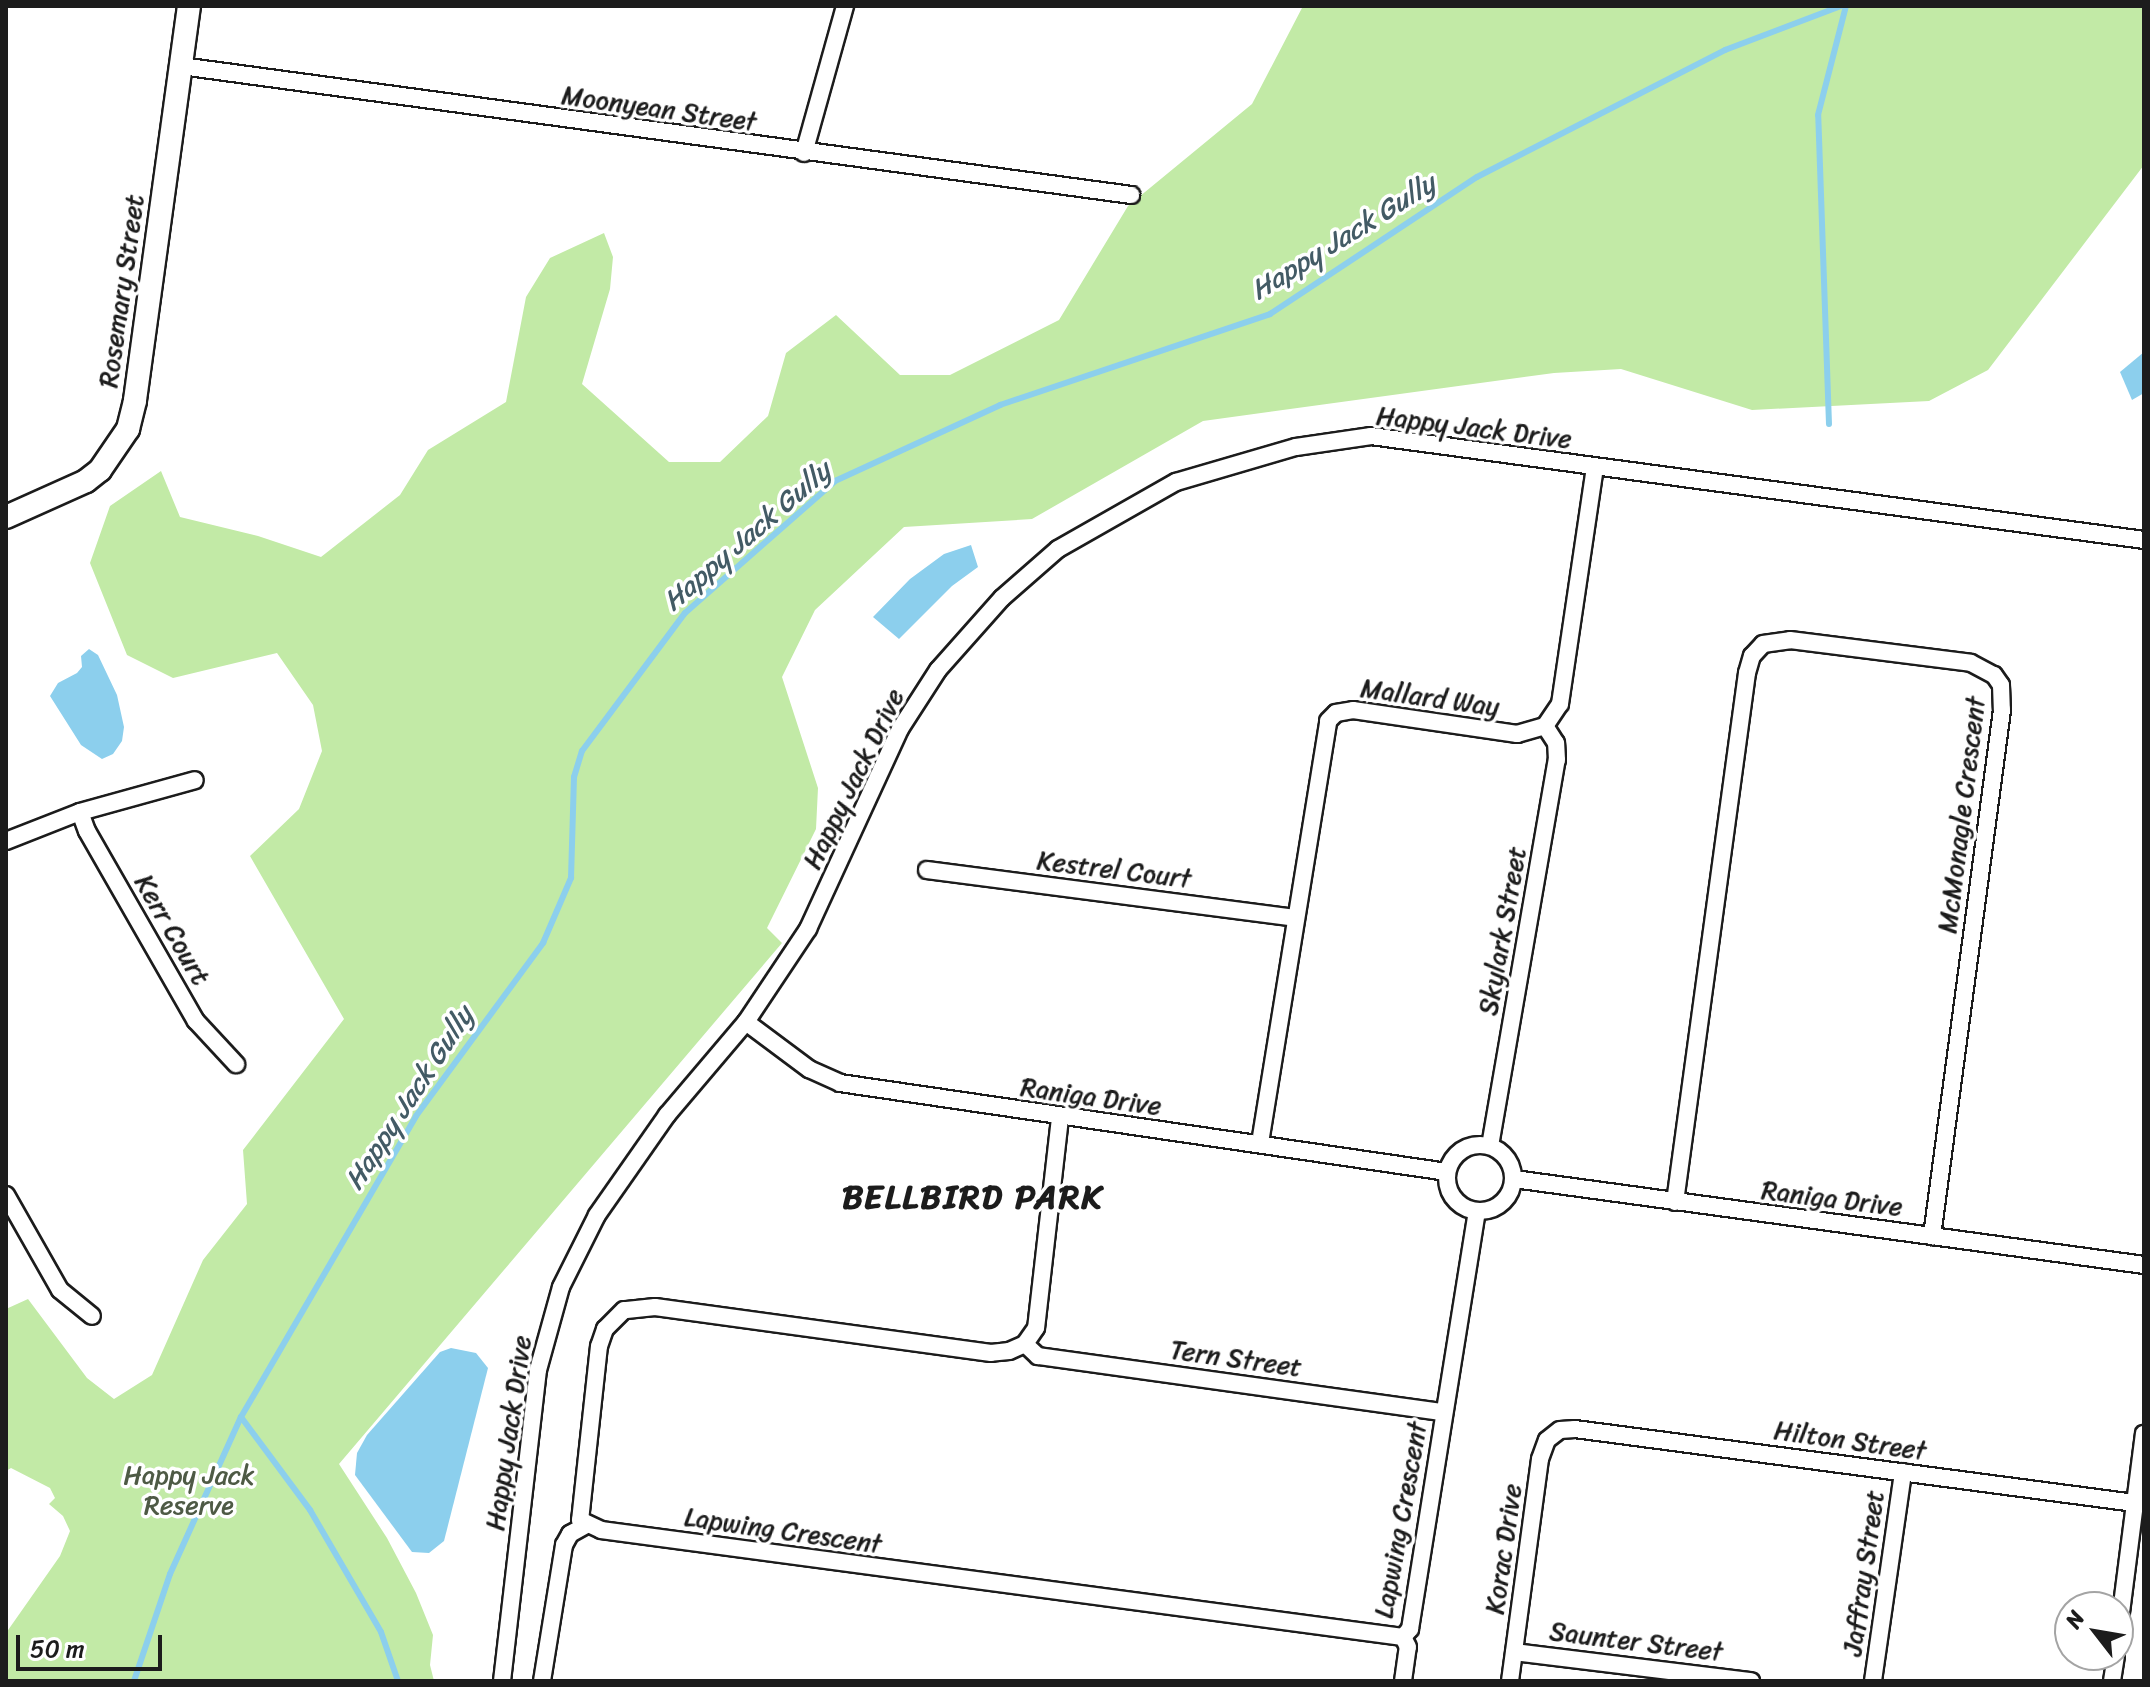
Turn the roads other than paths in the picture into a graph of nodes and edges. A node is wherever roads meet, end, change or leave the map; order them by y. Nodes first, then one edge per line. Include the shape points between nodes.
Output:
1 (189, 6) edge
2 (845, 6) edge
3 (181, 66) junction
4 (804, 153) junction
5 (1131, 195) dead end
6 (1595, 468) junction
7 (6, 517) edge
8 (2144, 540) edge
9 (1545, 726) junction
10 (195, 780) dead end
11 (80, 812) junction
12 (6, 841) edge
13 (927, 870) dead end
14 (1295, 918) junction
15 (746, 1022) junction
16 (236, 1064) dead end
17 (1060, 1118) junction
18 (1260, 1143) junction
19 (1490, 1146) junction
20 (1447, 1172) junction
21 (1514, 1179) junction
22 (6, 1195) edge
23 (1675, 1202) junction
24 (1477, 1212) junction
25 (1932, 1236) junction
26 (2144, 1265) edge
27 (92, 1316) dead end
28 (1025, 1344) junction
29 (1444, 1412) junction
30 (1560, 1430) joint
31 (2144, 1434) edge
32 (1903, 1472) junction
33 (2135, 1503) junction
34 (586, 1525) junction
35 (2124, 1591) edge
36 (1403, 1637) junction
37 (1514, 1652) junction
38 (502, 1681) edge
39 (542, 1681) edge
40 (1403, 1681) edge
41 (1510, 1681) edge
42 (1751, 1681) edge
43 (1873, 1681) edge

1 - 3 street, Rosemary Street
2 - 4 street
3 - 4 street, Moonyean Street
3 - 7 street, Rosemary Street via 128,429 93,475
4 - 5 street, Moonyean Street
6 - 8 street, Happy Jack Drive
6 - 9 street via 1560,704
6 - 15 street, Happy Jack Drive via 1371,436 1296,447 1176,482 1058,549 1002,598 938,670 900,729 808,929
9 - 14 street, Mallard Way via 1517,734 1353,710 1336,713 1325,732
9 - 19 street, Skylark Street via 1556,743 1557,760
10 - 11 street
11 - 12 street
11 - 16 street, Kerr Court via 196,1021
13 - 14 street, Kestrel Court
14 - 18 street, Mallard Way
15 - 17 street, Raniga Drive via 809,1069 840,1083
15 - 38 street, Happy Jack Drive via 667,1115 597,1215 561,1287 538,1370
17 - 18 street, Raniga Drive
17 - 28 street via 1036,1328
18 - 20 street, Raniga Drive
19 - 20 street via 1458,1153
19 - 21 street via 1508,1159
20 - 24 street via 1450,1194
21 - 23 street, Raniga Drive
21 - 24 street via 1498,1207
22 - 27 street via 60,1290
23 - 25 street, Raniga Drive
23 - 25 street, McMonagle Crescent via 1749,665 1757,650 1775,640 1821,643 1971,663 2001,685 2002,710
24 - 29 street, Lapwing Crescent
25 - 26 street, Raniga Drive
28 - 29 street, Tern Street via 1038,1356
28 - 34 street via 991,1353 655,1307 624,1310 605,1329 599,1346 579,1511
29 - 36 street, Lapwing Crescent via 1410,1629
30 - 32 street, Hilton Street
30 - 37 street, Korac Drive via 1547,1440 1540,1459
31 - 33 street
32 - 33 street, Hilton Street
32 - 43 street, Jaffray Street
33 - 35 street
34 - 36 street, Lapwing Crescent
34 - 39 street via 570,1534 564,1545
36 - 40 street via 1408,1647
37 - 41 street, Korac Drive
37 - 42 street, Saunter Street

